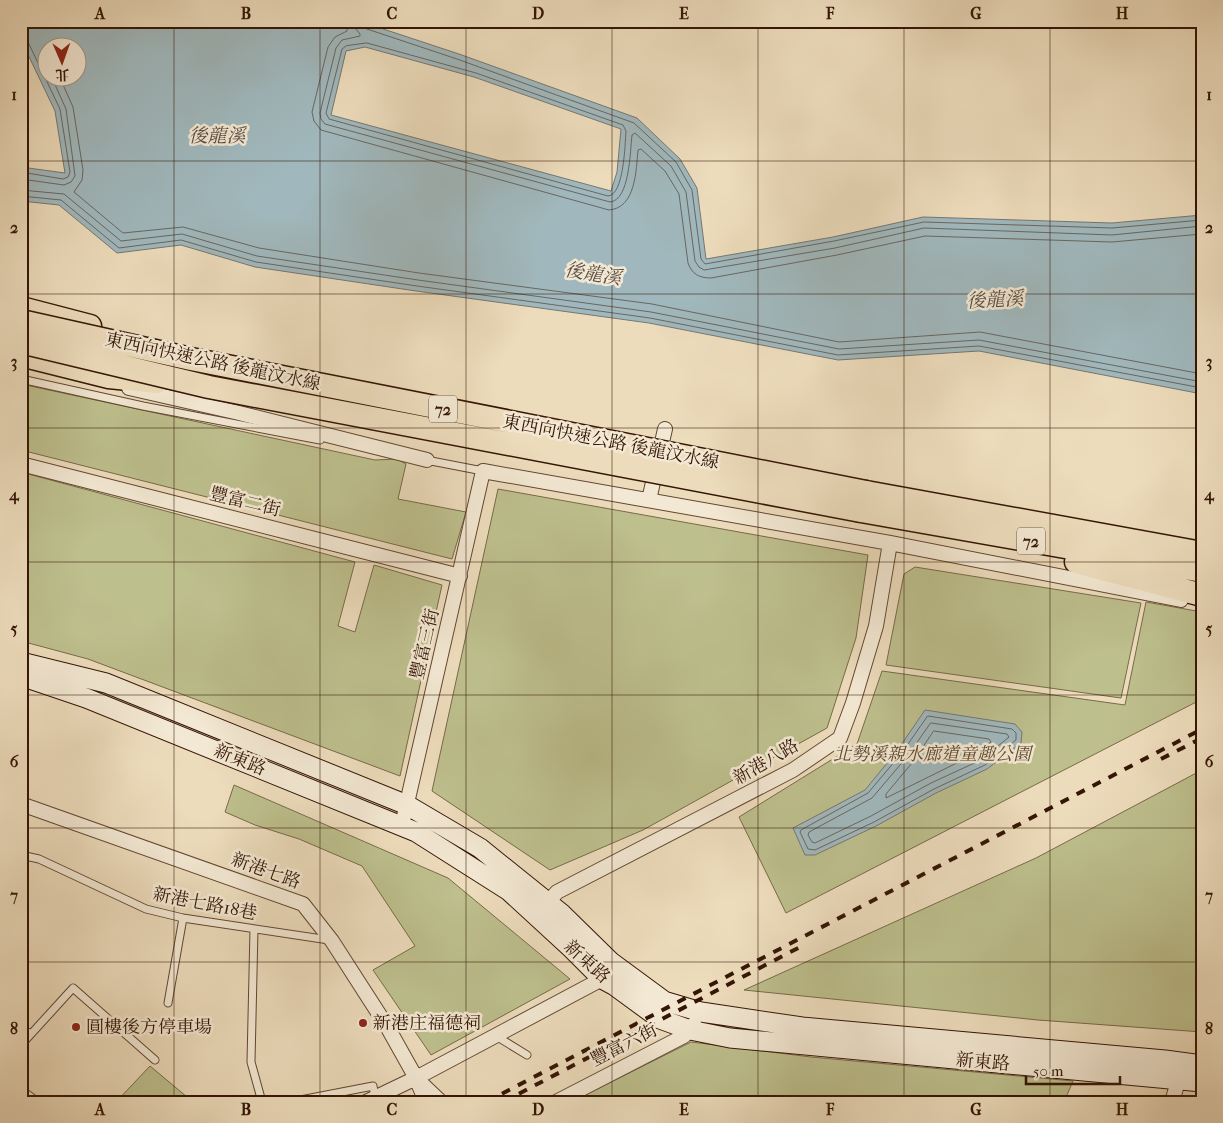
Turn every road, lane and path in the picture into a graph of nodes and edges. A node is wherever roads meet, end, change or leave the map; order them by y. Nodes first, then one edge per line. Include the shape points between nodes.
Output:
1 (21, 308) edge
2 (21, 321) edge
3 (21, 342) edge
4 (21, 354) edge
5 (190, 359) junction
6 (21, 362) edge
7 (21, 379) edge
8 (210, 387) junction
9 (665, 429) dead end
10 (426, 460) junction
11 (21, 464) edge
12 (483, 471) junction
13 (649, 500) junction
14 (863, 501) junction
15 (905, 518) junction
16 (890, 544) junction
17 (1202, 553) edge
18 (1202, 571) edge
19 (460, 576) junction
20 (1202, 595) edge
21 (1202, 604) edge
22 (21, 662) edge
23 (21, 676) edge
24 (21, 804) edge
25 (407, 805) junction
26 (402, 825) junction
27 (21, 855) edge
28 (542, 909) junction
29 (183, 918) junction
30 (254, 930) junction
31 (332, 941) junction
32 (611, 962) junction
33 (602, 979) junction
34 (168, 1003) dead end
35 (701, 1012) junction
36 (21, 1028) edge
37 (690, 1030) junction
38 (31, 1034) junction
39 (496, 1036) junction
40 (21, 1045) edge
41 (527, 1055) dead end
42 (155, 1060) dead end
43 (1188, 1069) edge
44 (416, 1078) junction
45 (1202, 1082) edge
46 (21, 1094) edge
47 (370, 1099) edge
48 (32, 1102) edge
49 (262, 1102) edge
50 (290, 1102) edge
51 (426, 1102) edge
52 (441, 1102) edge
53 (556, 1102) edge
54 (1172, 1102) edge

1 - 5 highway, bridge via 105,330
2 - 5 highway, 東西向快速公路 後龍汶水線 / 72, bridge
3 - 8 highway, 東西向快速公路 後龍汶水線 / 72, bridge
4 - 8 highway, bridge via 109,377
5 - 14 highway, 東西向快速公路 後龍汶水線 / 72, bridge
6 - 10 street
7 - 10 lane via 143,406
8 - 14 highway, 東西向快速公路 後龍汶水線 / 72, bridge
9 - 13 street
10 - 12 lane
11 - 19 street, 豐富二街
12 - 13 street
12 - 19 street, 豐富三街
13 - 16 street
14 - 15 highway, 東西向快速公路 後龍汶水線 / 72
14 - 17 highway, 東西向快速公路 後龍汶水線 / 72
15 - 18 highway, 東西向快速公路 後龍汶水線 / 72
15 - 20 highway
16 - 21 street
16 - 28 street, 新港八路 via 876,626 840,738 793,770 557,892
19 - 25 street, 豐富三街
22 - 25 main road, 新東路 via 106,683
23 - 26 main road, 新東路 via 86,698
24 - 31 street, 新港七路 via 302,904
25 - 26 street, 豐富三街
25 - 28 main road, 新東路 via 480,848
26 - 28 main road, 新東路
27 - 29 lane, 新港七路18巷 via 39,859 146,909
28 - 32 main road, 新東路
28 - 33 main road, 新東路 via 571,948
29 - 30 lane, 新港七路18巷
29 - 34 lane
30 - 31 lane, 新港七路18巷
30 - 49 lane via 251,1062
31 - 44 street, 新港七路
32 - 33 street
32 - 35 main road, 新東路 via 664,1001
33 - 37 main road, 新東路 via 660,1019
33 - 39 street
35 - 37 street, 豐富六街
35 - 43 main road, 新東路 via 802,1027 1165,1060
36 - 38 lane
37 - 43 main road, 新東路 via 730,1038
37 - 53 street, 豐富六街
38 - 40 lane
38 - 42 lane via 73,988
39 - 41 lane
39 - 44 street
43 - 45 main road, 新東路
43 - 54 street
44 - 47 street
44 - 51 street, 新港七路
44 - 52 street, 新港七路
46 - 48 street
47 - 50 lane via 373,1086

